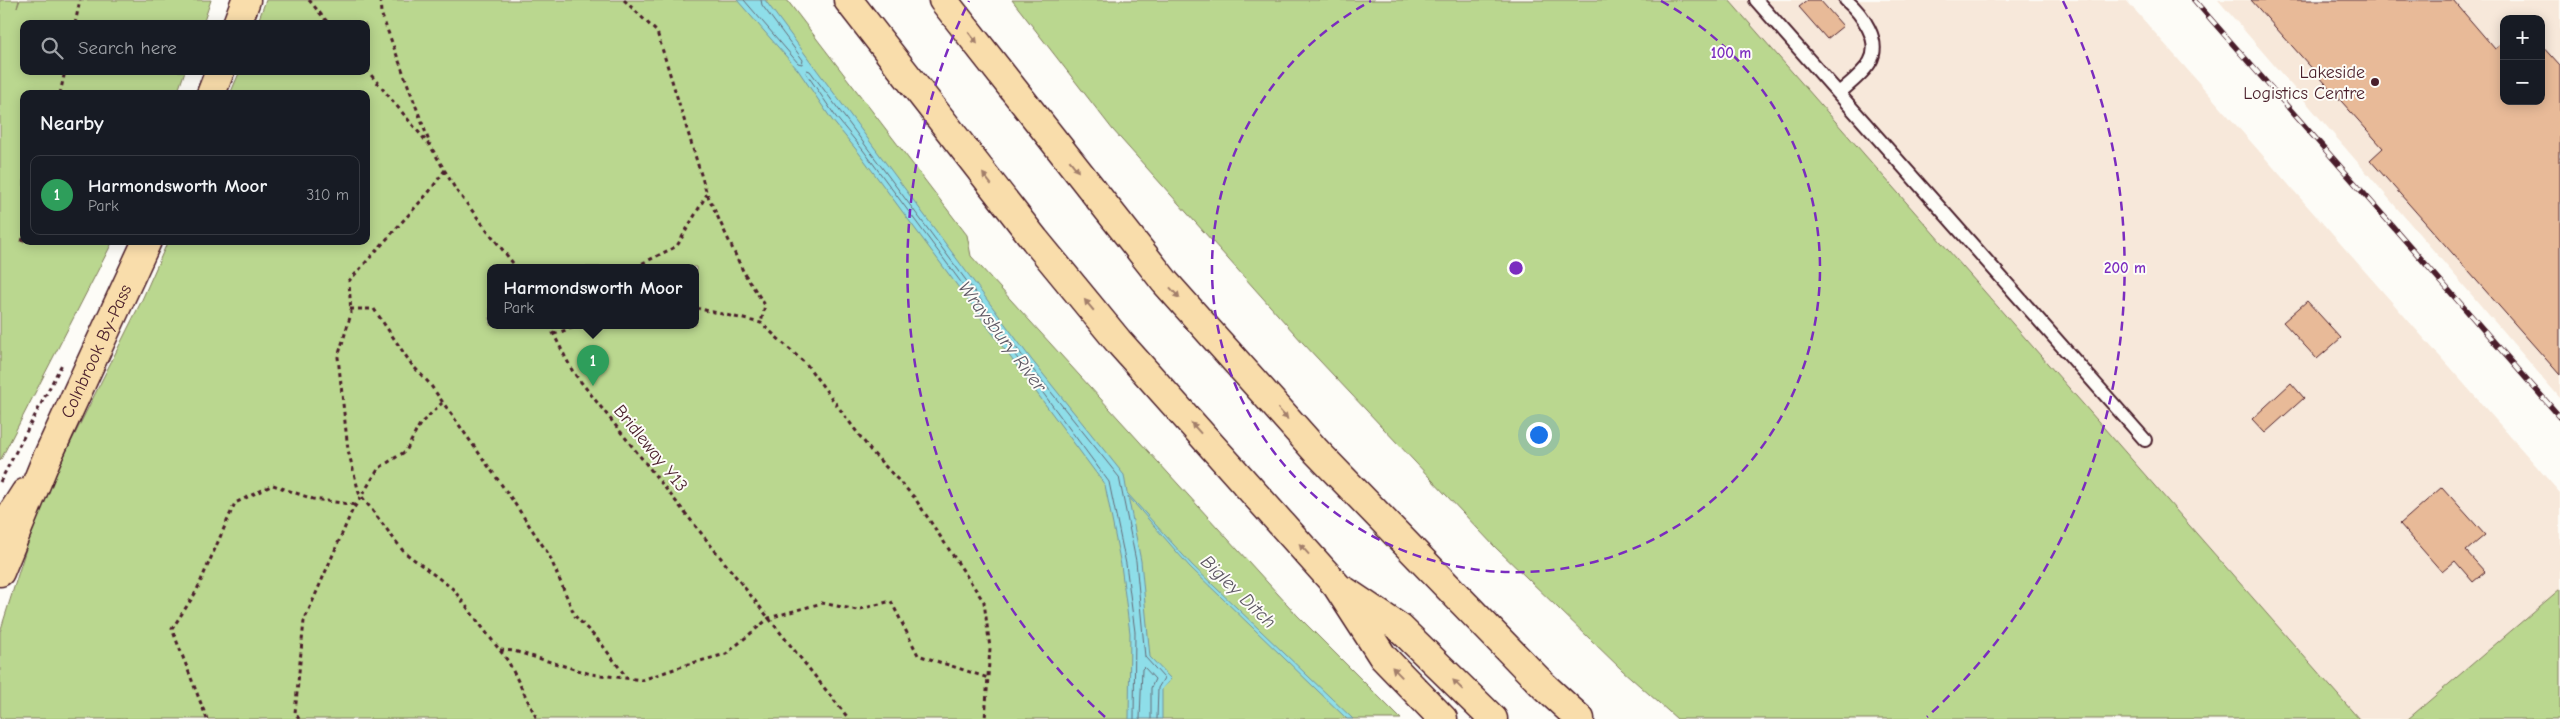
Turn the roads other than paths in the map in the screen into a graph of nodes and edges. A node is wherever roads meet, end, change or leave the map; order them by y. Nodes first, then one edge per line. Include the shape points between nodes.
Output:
1 (246, 0) edge
2 (848, 0) edge
3 (943, 0) edge
4 (1756, 0) edge
5 (1846, 0) edge
6 (239, 20) edge
7 (218, 75) edge
8 (213, 90) edge
9 (1839, 93) junction
10 (145, 245) edge
11 (2145, 440) dead end
12 (46, 460) junction
13 (0, 532) edge
14 (0, 540) edge
15 (0, 572) edge
16 (1337, 586) junction
17 (1443, 719) edge
18 (1493, 719) edge
19 (1580, 719) edge

1 - 6 main road
16 -> 2 main road via 1112,333
3 -> 19 main road via 1172,290 1316,451
4 - 9 lane
5 - 9 lane via 1867,26 1873,52 1865,69
7 - 8 main road
9 - 11 lane
10 - 12 main road, Colnbrook By-Pass
12 - 13 main road
12 - 14 main road
12 - 15 main road
17 -> 16 main road via 1383,657
18 -> 16 main road via 1400,628

